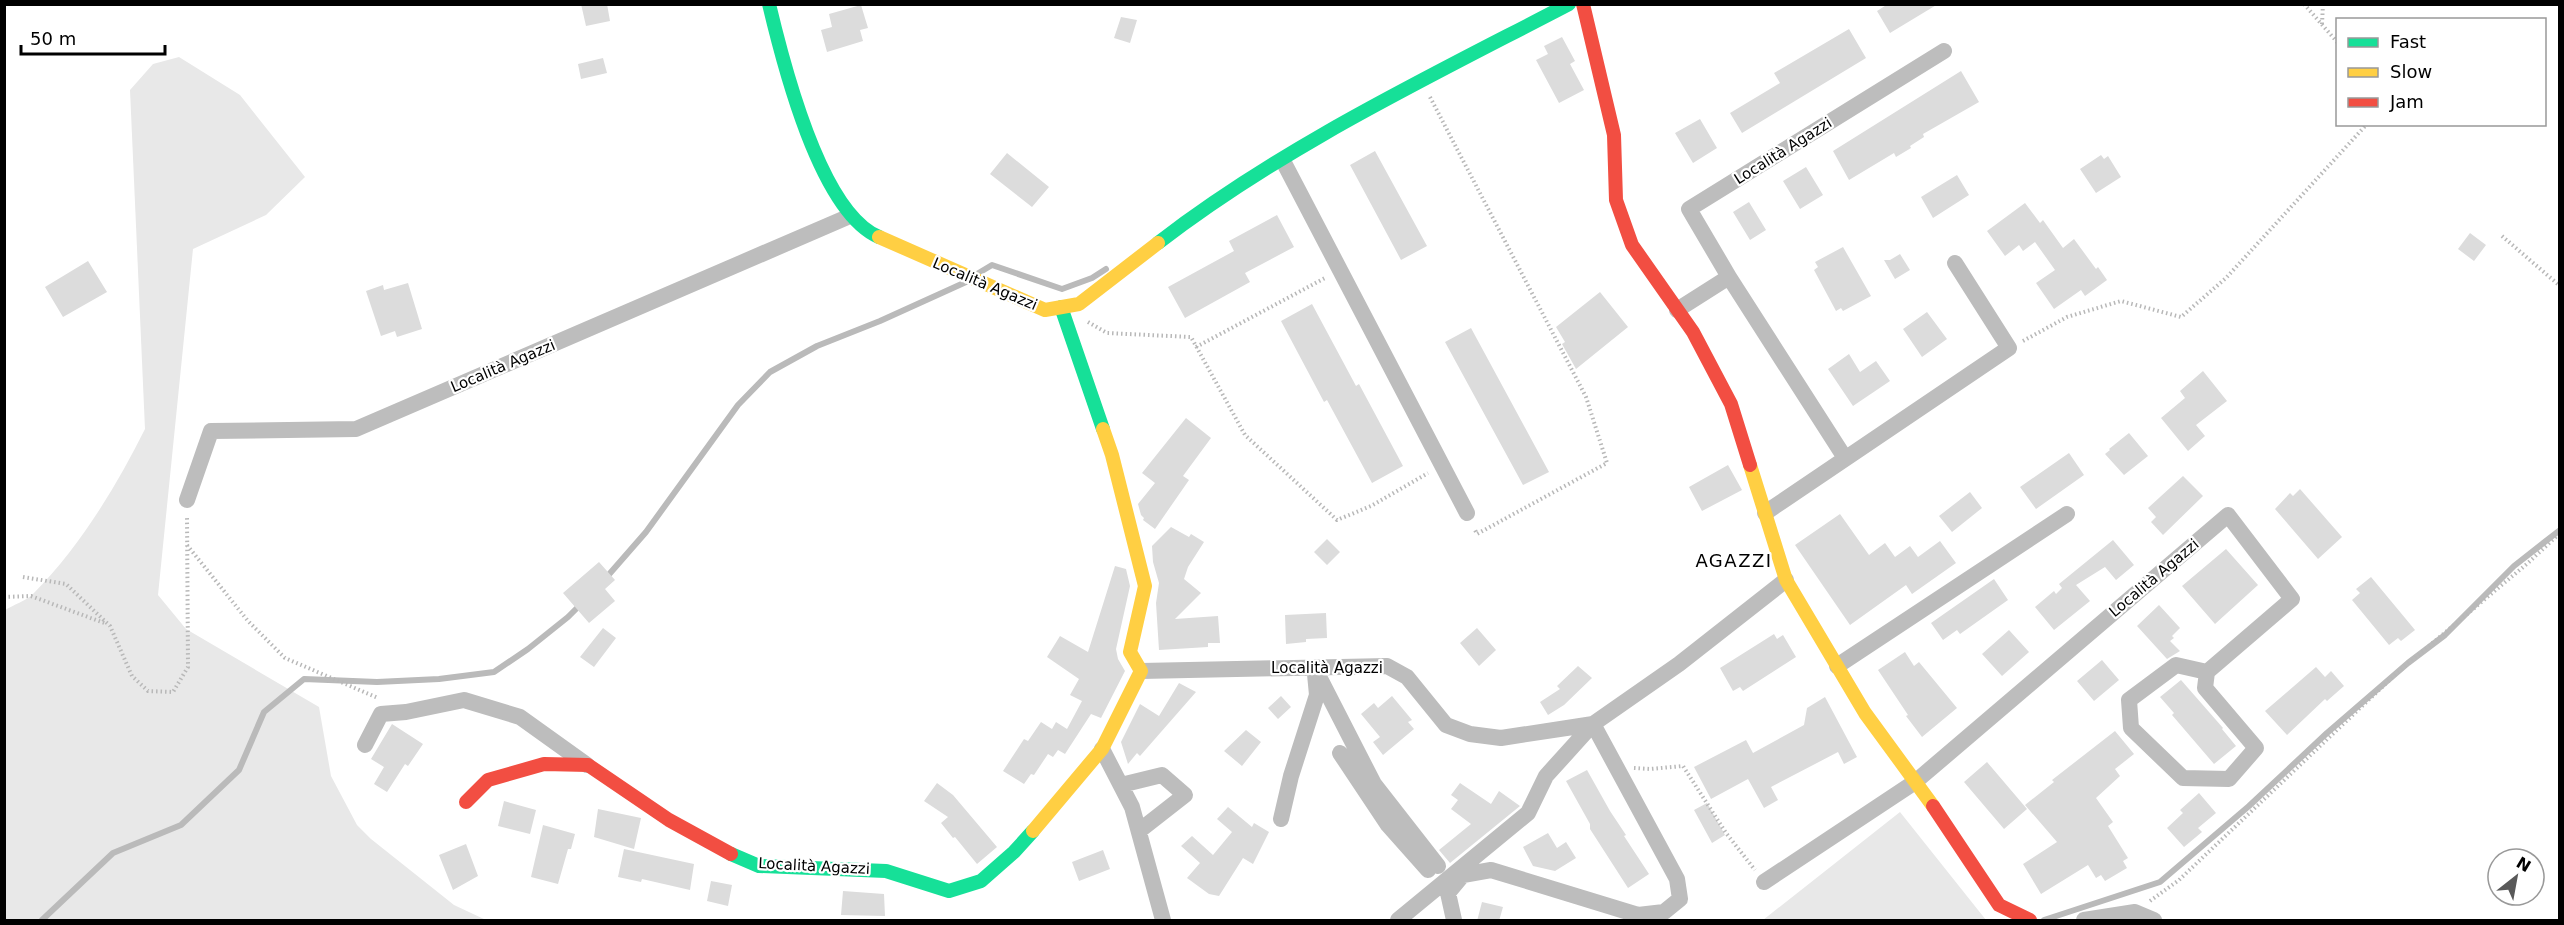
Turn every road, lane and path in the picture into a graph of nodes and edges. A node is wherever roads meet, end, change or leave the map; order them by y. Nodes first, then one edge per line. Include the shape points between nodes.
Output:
1 (769, 4) edge
2 (1569, 4) edge
3 (1583, 4) edge
4 (2304, 4) edge
5 (2323, 4) edge
6 (2322, 24) junction
7 (2336, 42) edge
8 (1944, 51) dead end
9 (1422, 80) junction
10 (2365, 126) edge
11 (1283, 161) junction
12 (850, 216) junction
13 (2502, 236) dead end
14 (1955, 263) dead end
15 (1340, 271) junction
16 (1729, 277) junction
17 (2559, 286) edge
18 (1061, 307) junction
19 (1677, 310) junction
20 (1196, 347) junction
21 (2009, 348) junction
22 (1845, 458) junction
23 (1442, 466) junction
24 (187, 500) joint
25 (1467, 513) joint
26 (1765, 513) junction
27 (2067, 514) dead end
28 (2559, 533) edge
29 (187, 544) junction
30 (23, 577) dead end
31 (1786, 580) junction
32 (4, 597) edge
33 (110, 626) junction
34 (1837, 666) junction
35 (1314, 668) junction
36 (1141, 670) junction
37 (2207, 672) junction
38 (406, 712) junction
39 (1593, 724) junction
40 (365, 745) dead end
41 (1102, 749) junction
42 (1340, 753) dead end
43 (588, 765) junction
44 (1616, 766) junction
45 (1915, 782) junction
46 (1121, 785) junction
47 (466, 802) dead end
48 (1281, 819) dead end
49 (1139, 831) junction
50 (1438, 866) dead end
51 (1764, 882) joint
52 (1441, 884) junction
53 (2135, 912) junction
54 (1163, 921) edge
55 (1398, 921) edge
56 (1455, 921) edge
57 (2030, 921) edge
58 (2084, 921) edge
59 (2154, 921) edge

1 - 12 street, Località Agazzi via 796,108
2 - 9 street, Località Agazzi
3 - 19 street via 1614,135 1616,200 1632,244
4 - 6 path
5 - 6 path
6 - 7 path
8 - 16 street, Località Agazzi via 1689,209
9 - 11 street, Località Agazzi
9 - 25 path via 1586,397 1607,463 1477,534
10 - 21 path via 2226,278 2181,316 2121,301 2067,317
11 - 15 street
11 - 18 street, Località Agazzi via 1201,210 1079,304
12 - 18 street, Località Agazzi via 869,233 1045,310
12 - 24 street, Località Agazzi via 356,429 212,431
13 - 17 path
14 - 21 street
15 - 20 path
15 - 23 street
16 - 19 street
16 - 22 street, Località Agazzi
18 - 20 path via 1107,333 1191,337
18 - 36 street via 1112,455 1145,586 1130,652
19 - 26 street via 1731,404
20 - 23 path via 1245,435 1337,520 1371,506
21 - 22 street
22 - 26 street
23 - 25 street
24 - 29 path
26 - 31 street
27 - 34 street
28 - 53 path via 2398,672 2179,880
29 - 33 path via 188,667 173,692 148,691 132,676
29 - 38 path via 248,621 285,658
30 - 33 path via 66,584
31 - 34 street
31 - 39 street, Località Agazzi via 1679,664
32 - 33 path via 31,596
34 - 45 street via 1864,712
35 - 36 street, Località Agazzi
35 - 39 street, Località Agazzi via 1386,666 1407,677 1446,726 1470,734 1501,738
35 - 48 street via 1317,695
35 - 50 street via 1374,784
36 - 41 street, Località Agazzi
37 - 37 street via 2176,665 2129,700 2131,728 2183,778 2229,779 2256,748 2205,688
37 - 45 street, Località Agazzi via 2292,599 2228,515
38 - 40 street via 381,714
38 - 43 street via 464,700 520,717
39 - 44 street
39 - 52 street, Località Agazzi via 1546,776 1528,813
41 - 43 street, Località Agazzi via 1014,852 981,881 949,891 886,871 759,866 725,852 669,820
41 - 46 street
42 - 52 street via 1388,825
43 - 47 street via 544,764 488,780
44 - 51 path via 1683,766 1726,833
44 - 56 street via 1677,879 1680,899 1664,912 1638,915 1491,870 1463,875 1448,893
45 - 51 street
45 - 57 street via 1999,904
46 - 49 street
46 - 49 street via 1162,775 1185,795
49 - 54 street
52 - 55 street, Località Agazzi
53 - 58 street
53 - 59 street

